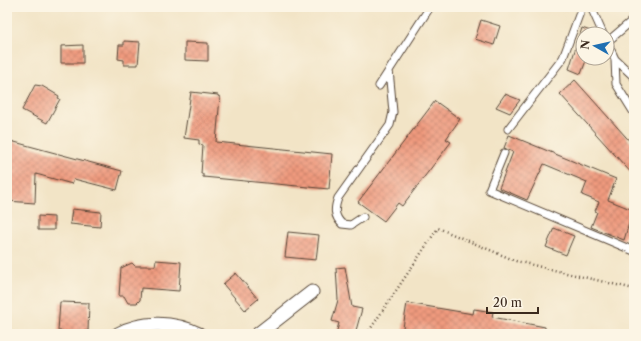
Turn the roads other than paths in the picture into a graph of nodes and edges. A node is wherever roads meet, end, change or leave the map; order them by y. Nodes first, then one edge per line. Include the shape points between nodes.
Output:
1 (430, 7) edge
2 (582, 7) edge
3 (591, 7) edge
4 (634, 19) edge
5 (599, 26) edge
6 (615, 35) edge
7 (615, 59) joint
8 (389, 70) junction
9 (634, 77) edge
10 (379, 86) dead end
11 (634, 113) edge
12 (508, 129) dead end
13 (504, 153) dead end
14 (363, 217) dead end
15 (634, 251) edge
16 (312, 292) dead end
17 (118, 334) edge
18 (199, 334) edge
19 (258, 334) edge

1 - 8 lane
2 - 12 lane via 563,58
3 - 5 lane
4 - 6 lane
7 - 9 lane
7 - 11 lane via 616,84
8 - 10 lane
8 - 14 lane via 393,112 390,125 336,204 335,214 342,224 351,225
13 - 15 lane via 489,190
16 - 19 street
17 - 18 street via 154,324 173,325

